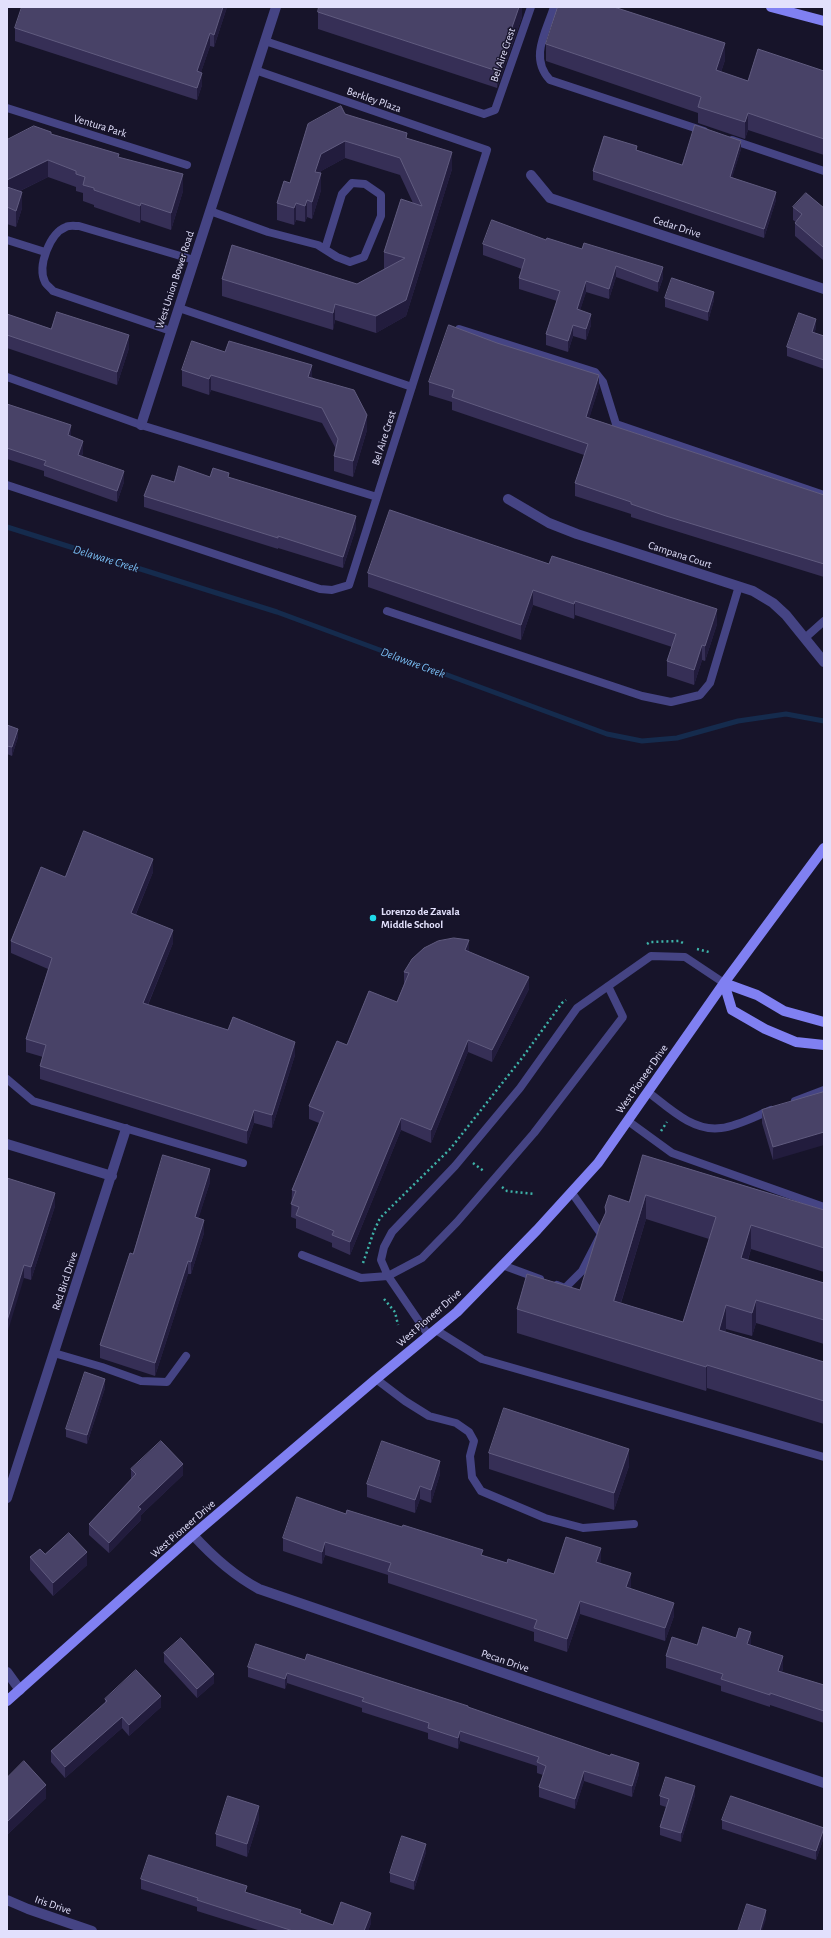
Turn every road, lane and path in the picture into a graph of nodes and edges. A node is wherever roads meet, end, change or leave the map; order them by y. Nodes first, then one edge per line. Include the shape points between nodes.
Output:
1 (276, 7) edge
2 (531, 7) edge
3 (554, 7) edge
4 (771, 7) edge
5 (789, 9) edge
6 (824, 21) edge
7 (265, 41) junction
8 (255, 70) junction
9 (7, 108) edge
10 (487, 150) joint
11 (187, 165) dead end
12 (824, 171) edge
13 (531, 175) dead end
14 (210, 211) junction
15 (7, 240) edge
16 (325, 249) junction
17 (46, 252) junction
18 (194, 260) junction
19 (824, 289) edge
20 (179, 308) junction
21 (460, 329) edge
22 (171, 331) junction
23 (7, 377) edge
24 (412, 387) junction
25 (141, 425) junction
26 (7, 485) edge
27 (824, 495) edge
28 (377, 498) junction
29 (508, 499) dead end
30 (739, 586) junction
31 (387, 611) dead end
32 (824, 621) edge
33 (806, 638) junction
34 (824, 662) edge
35 (824, 848) edge
36 (724, 983) junction
37 (608, 986) junction
38 (824, 1022) edge
39 (824, 1045) edge
40 (7, 1079) edge
41 (824, 1090) edge
42 (648, 1092) junction
43 (668, 1120) dead end
44 (628, 1121) junction
45 (126, 1129) junction
46 (661, 1131) dead end
47 (7, 1144) edge
48 (243, 1163) dead end
49 (112, 1176) junction
50 (572, 1193) junction
51 (824, 1207) edge
52 (302, 1255) dead end
53 (502, 1265) junction
54 (388, 1276) junction
55 (384, 1300) dead end
56 (398, 1325) dead end
57 (433, 1333) junction
58 (54, 1353) junction
59 (186, 1356) dead end
60 (376, 1379) junction
61 (824, 1457) edge
62 (7, 1498) edge
63 (634, 1524) dead end
64 (193, 1535) junction
65 (7, 1672) edge
66 (20, 1690) junction
67 (7, 1701) edge
68 (824, 1783) edge
69 (7, 1900) edge
70 (92, 1931) edge

1 - 7 street, West Union Bower Road
2 - 7 lane, Bel Aire Crest via 495,110 484,114
3 - 12 lane via 539,55 542,72 550,80
4 - 5 main road
5 - 6 main road
7 - 8 street, West Union Bower Road
8 - 10 lane, Berkley Plaza
8 - 14 street, West Union Bower Road
9 - 11 lane, Ventura Park
10 - 24 lane, Bel Aire Crest
13 - 19 street, Cedar Drive via 550,198
14 - 16 lane
14 - 18 street, West Union Bower Road
15 - 17 lane
16 - 16 lane via 342,194 352,183 365,184 381,195 381,216 364,257 350,262 337,258
17 - 18 lane via 56,234 67,226 78,226
17 - 22 lane via 43,272 45,282 53,291
18 - 20 street, West Union Bower Road
20 - 22 street, West Union Bower Road
20 - 24 lane
21 - 27 lane via 595,372 603,382 616,424
22 - 25 street, West Union Bower Road
23 - 25 lane
24 - 28 lane, Bel Aire Crest
25 - 28 lane
26 - 28 lane, Bel Aire Crest via 320,589 332,590 349,584
29 - 30 street, Campana Court via 556,526
30 - 31 lane via 710,683 700,695 671,702 642,696
30 - 33 street, Campana Court via 754,591 773,603
32 - 33 lane
33 - 34 street, Campana Court
35 - 36 main road, West Pioneer Drive
36 - 37 lane via 685,957 651,956
36 - 38 main road via 757,995 784,1011
36 - 39 main road via 732,1010 765,1029 796,1042
36 - 42 main road, West Pioneer Drive
37 - 54 lane via 577,1008 520,1088 455,1166 392,1232 381,1260
37 - 54 lane via 622,1018 618,1024 534,1133 457,1222 422,1258
40 - 45 lane via 33,1101
41 - 42 lane via 721,1128 706,1128 689,1122
42 - 44 main road, West Pioneer Drive
43 - 46 path
44 - 50 main road, West Pioneer Drive via 598,1163
44 - 51 lane via 672,1153
45 - 48 lane
45 - 49 street, Red Bird Drive
47 - 49 street
49 - 58 street, Red Bird Drive
50 - 53 main road, West Pioneer Drive
50 - 53 lane via 601,1234 582,1271 565,1288
52 - 54 lane via 361,1278
53 - 57 main road, West Pioneer Drive via 458,1312
54 - 57 lane
55 - 56 path via 395,1312
57 - 60 main road, West Pioneer Drive
57 - 61 lane via 482,1358
58 - 59 lane via 142,1381 167,1382
58 - 62 street, Red Bird Drive
60 - 63 lane via 429,1416 456,1423 470,1432 474,1441 470,1456 472,1477 481,1491 545,1518 583,1528
60 - 64 main road, West Pioneer Drive
64 - 66 main road, West Pioneer Drive
64 - 68 street, Pecan Drive via 225,1567 260,1589
65 - 66 street
66 - 67 main road, West Pioneer Drive
69 - 70 street, Iris Drive

